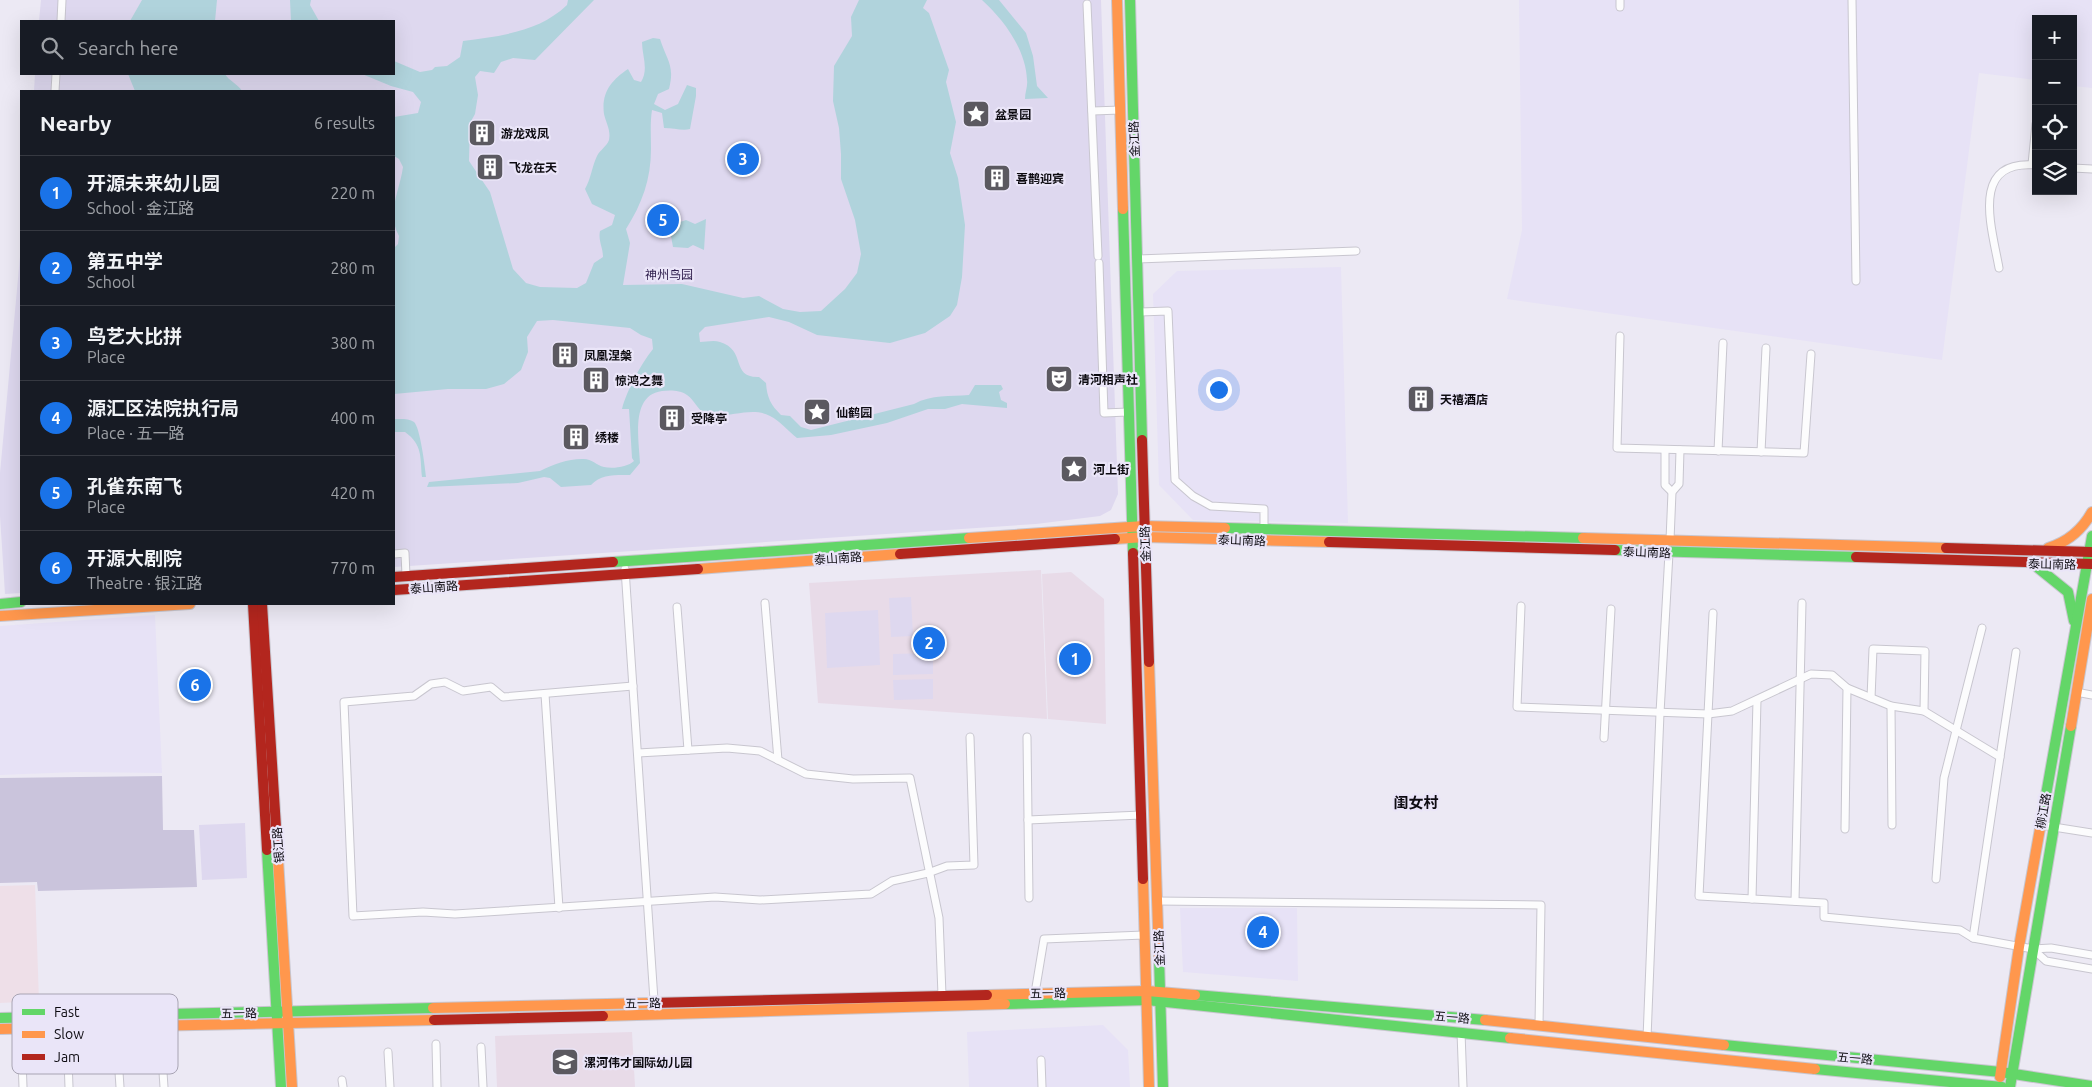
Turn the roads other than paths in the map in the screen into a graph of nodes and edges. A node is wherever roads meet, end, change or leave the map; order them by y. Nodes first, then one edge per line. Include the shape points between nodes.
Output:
1 (62, 0) edge
2 (1117, 0) edge
3 (1130, 0) edge
4 (1852, 0) edge
5 (1087, 4) dead end
6 (61, 20) edge
7 (56, 75) edge
8 (55, 90) edge
9 (1121, 110) junction
10 (1133, 110) junction
11 (1092, 111) junction
12 (2032, 164) edge
13 (2077, 168) edge
14 (2092, 169) edge
15 (1356, 251) dead end
16 (1138, 259) junction
17 (1999, 268) dead end
18 (1856, 281) dead end
19 (1126, 312) junction
20 (1140, 312) junction
21 (1620, 336) dead end
22 (1723, 343) dead end
23 (1766, 348) dead end
24 (1811, 354) dead end
25 (1128, 412) junction
26 (1665, 450) junction
27 (1680, 450) junction
28 (1718, 451) junction
29 (1761, 452) junction
30 (1672, 492) junction
31 (2092, 512) edge
32 (1132, 526) junction
33 (1144, 526) junction
34 (1264, 528) junction
35 (1312, 530) junction
36 (2092, 536) edge
37 (1132, 537) junction
38 (1145, 537) junction
39 (1670, 540) junction
40 (1311, 542) junction
41 (2031, 552) junction
42 (2090, 552) edge
43 (1669, 553) junction
44 (395, 554) edge
45 (625, 561) junction
46 (2032, 563) junction
47 (2090, 564) edge
48 (626, 573) junction
49 (406, 576) junction
50 (395, 577) edge
51 (395, 590) edge
52 (2092, 599) edge
53 (20, 602) edge
54 (1802, 602) dead end
55 (765, 603) dead end
56 (0, 604) edge
57 (153, 605) edge
58 (253, 605) edge
59 (262, 605) edge
60 (1521, 606) dead end
61 (677, 607) dead end
62 (43, 608) edge
63 (1611, 608) dead end
64 (1713, 613) dead end
65 (0, 616) edge
66 (2092, 624) edge
67 (2075, 625) junction
68 (1982, 628) dead end
69 (2085, 642) junction
70 (2016, 652) dead end
71 (1800, 680) junction
72 (633, 686) junction
73 (1847, 688) junction
74 (2076, 692) junction
75 (545, 694) junction
76 (2092, 695) edge
77 (1871, 698) junction
78 (1757, 700) junction
79 (1891, 706) junction
80 (1606, 711) junction
81 (1924, 711) junction
82 (1660, 712) junction
83 (1708, 714) junction
84 (1957, 731) junction
85 (970, 737) dead end
86 (1027, 737) dead end
87 (1604, 738) dead end
88 (1139, 749) junction
89 (1152, 749) junction
90 (688, 750) junction
91 (638, 753) junction
92 (2000, 757) junction
93 (778, 760) junction
94 (1141, 815) junction
95 (1028, 820) junction
96 (1892, 825) dead end
97 (2041, 825) junction
98 (2053, 827) junction
99 (1845, 829) dead end
100 (2092, 833) edge
101 (929, 873) junction
102 (1936, 879) dead end
103 (1029, 898) dead end
104 (1752, 899) junction
105 (1157, 901) junction
106 (1795, 901) junction
107 (647, 902) junction
108 (559, 908) junction
109 (1144, 935) junction
110 (1973, 938) junction
111 (2019, 946) junction
112 (2033, 949) junction
113 (2092, 955) edge
114 (2092, 969) edge
115 (1035, 993) junction
116 (942, 995) junction
117 (1147, 995) junction
118 (1160, 996) junction
119 (654, 1003) junction
120 (278, 1012) junction
121 (289, 1012) junction
122 (178, 1014) edge
123 (655, 1015) junction
124 (289, 1023) junction
125 (278, 1024) junction
126 (1539, 1025) junction
127 (178, 1026) edge
128 (1461, 1032) junction
129 (1635, 1037) junction
130 (1647, 1038) junction
131 (436, 1044) dead end
132 (481, 1047) dead end
133 (1634, 1051) junction
134 (388, 1052) dead end
135 (1041, 1060) dead end
136 (2001, 1072) junction
137 (2012, 1073) junction
138 (23, 1074) edge
139 (69, 1074) edge
140 (119, 1074) edge
141 (163, 1074) edge
142 (2092, 1086) edge
143 (23, 1087) edge
144 (69, 1087) edge
145 (120, 1087) edge
146 (164, 1087) edge
147 (281, 1087) edge
148 (292, 1087) edge
149 (390, 1087) edge
150 (438, 1087) edge
151 (483, 1087) edge
152 (1042, 1087) edge
153 (1149, 1087) edge
154 (1163, 1087) edge
155 (1463, 1087) edge
156 (1999, 1087) edge
157 (2010, 1087) edge

1 - 6 street
2 - 9 street, 金江路
3 - 10 street, 金江路
4 - 18 street
5 - 11 street
7 - 8 street
9 - 10 street
9 - 11 street
9 - 19 street, 金江路
10 - 16 street, 金江路
11 - 25 street via 1104,413
12 - 17 street via 2000,173 1991,185 1991,220
13 - 14 street
15 - 16 street
16 - 20 street, 金江路
19 - 20 street
19 - 25 street, 金江路
20 - 33 street, 金江路
20 - 34 street via 1168,311 1175,480 1211,506 1264,509
21 - 26 street via 1617,448
22 - 28 street
23 - 29 street
24 - 29 street via 1804,452
25 - 32 street, 金江路
26 - 27 street
26 - 30 street via 1665,485
27 - 28 street
27 - 30 street via 1679,484
28 - 29 street
30 - 39 street
31 - 41 street via 2089,520 2060,545
32 - 33 street, 泰山南路
32 - 37 street, 金江路
32 - 45 street, 泰山南路
33 - 34 street, 泰山南路
33 - 38 street, 金江路
34 - 35 street, 泰山南路
35 - 39 street, 泰山南路
35 - 40 street
36 - 42 street, 柳江路
37 - 38 street, 泰山南路
37 - 48 street, 泰山南路
37 - 88 street, 金江路
38 - 40 street, 泰山南路
38 - 89 street, 金江路
39 - 41 street, 泰山南路
39 - 43 street
40 - 43 street, 泰山南路
41 - 42 street, 泰山南路
42 - 47 street, 柳江路
43 - 46 street, 泰山南路
43 - 82 street
44 - 49 street via 405,553
45 - 48 street
45 - 49 street, 泰山南路
46 - 47 street, 泰山南路
46 - 67 street via 2068,592
47 - 67 street, 柳江路
48 - 51 street, 泰山南路
48 - 72 street
49 - 50 street, 泰山南路
52 - 69 street, 柳江路
53 - 56 street
54 - 71 street
55 - 93 street
57 - 62 street
58 - 120 street, 银江路
59 - 121 street, 银江路
60 - 80 street via 1517,707
61 - 90 street
62 - 65 street
63 - 80 street
64 - 83 street
66 - 69 street
67 - 97 street, 柳江路
68 - 84 street
69 - 74 street, 柳江路
70 - 92 street
71 - 73 street via 1811,674 1832,675
71 - 78 street
71 - 106 street
72 - 75 street
72 - 91 street
73 - 77 street
73 - 99 street
74 - 76 street
74 - 98 street, 柳江路
75 - 108 street
75 - 108 street via 503,697 492,687 463,691 444,682 431,684 414,696 344,702 353,916
77 - 79 street
77 - 81 street via 1874,649 1925,651
78 - 83 street via 1732,711
78 - 104 street
79 - 81 street
79 - 96 street
80 - 82 street
80 - 87 street
81 - 84 street
82 - 83 street
82 - 130 street
83 - 104 street via 1699,896
84 - 92 street
84 - 102 street via 1944,778
85 - 101 street via 974,865 947,866
86 - 95 street
88 - 89 street
88 - 94 street, 金江路
89 - 105 street, 金江路
90 - 91 street
90 - 93 street via 727,748 760,751
91 - 107 street
92 - 110 street
93 - 101 street via 806,774 853,780 910,778
94 - 95 street
94 - 109 street, 金江路
95 - 103 street
97 - 98 street
97 - 111 street, 柳江路
98 - 100 street
98 - 112 street, 柳江路
101 - 107 street via 892,881 871,894 760,900 715,897
101 - 116 street via 939,918
104 - 106 street
105 - 118 street, 金江路
105 - 126 street via 1541,905
106 - 110 street via 1824,903 1824,917 1960,930
107 - 108 street
107 - 119 street
109 - 115 street via 1044,939
109 - 117 street, 金江路
110 - 111 street
111 - 112 street
111 - 136 street, 柳江路
112 - 113 street via 2051,948
112 - 114 street via 2046,961
112 - 137 street, 柳江路
115 - 116 street, 五一路
115 - 117 street, 五一路
116 - 119 street, 五一路
117 - 118 street, 五一路
117 - 123 street, 五一路
117 - 153 street, 金江路
118 - 126 street, 五一路
118 - 128 street, 五一路
118 - 154 street, 金江路
119 - 121 street, 五一路
119 - 123 street
120 - 121 street, 五一路
120 - 122 street, 五一路
120 - 125 street, 银江路
121 - 124 street, 银江路
123 - 124 street, 五一路
124 - 125 street, 五一路
124 - 148 street, 银江路
125 - 127 street, 五一路
125 - 147 street, 银江路
126 - 129 street, 五一路
128 - 133 street, 五一路
128 - 155 street
129 - 130 street, 五一路
129 - 133 street
130 - 136 street, 五一路
131 - 150 street
132 - 151 street
133 - 156 street, 五一路
134 - 149 street
135 - 152 street
136 - 137 street, 五一路
136 - 156 street, 柳江路
137 - 142 street, 五一路
137 - 157 street, 柳江路
138 - 143 street
139 - 144 street
140 - 145 street
141 - 146 street

